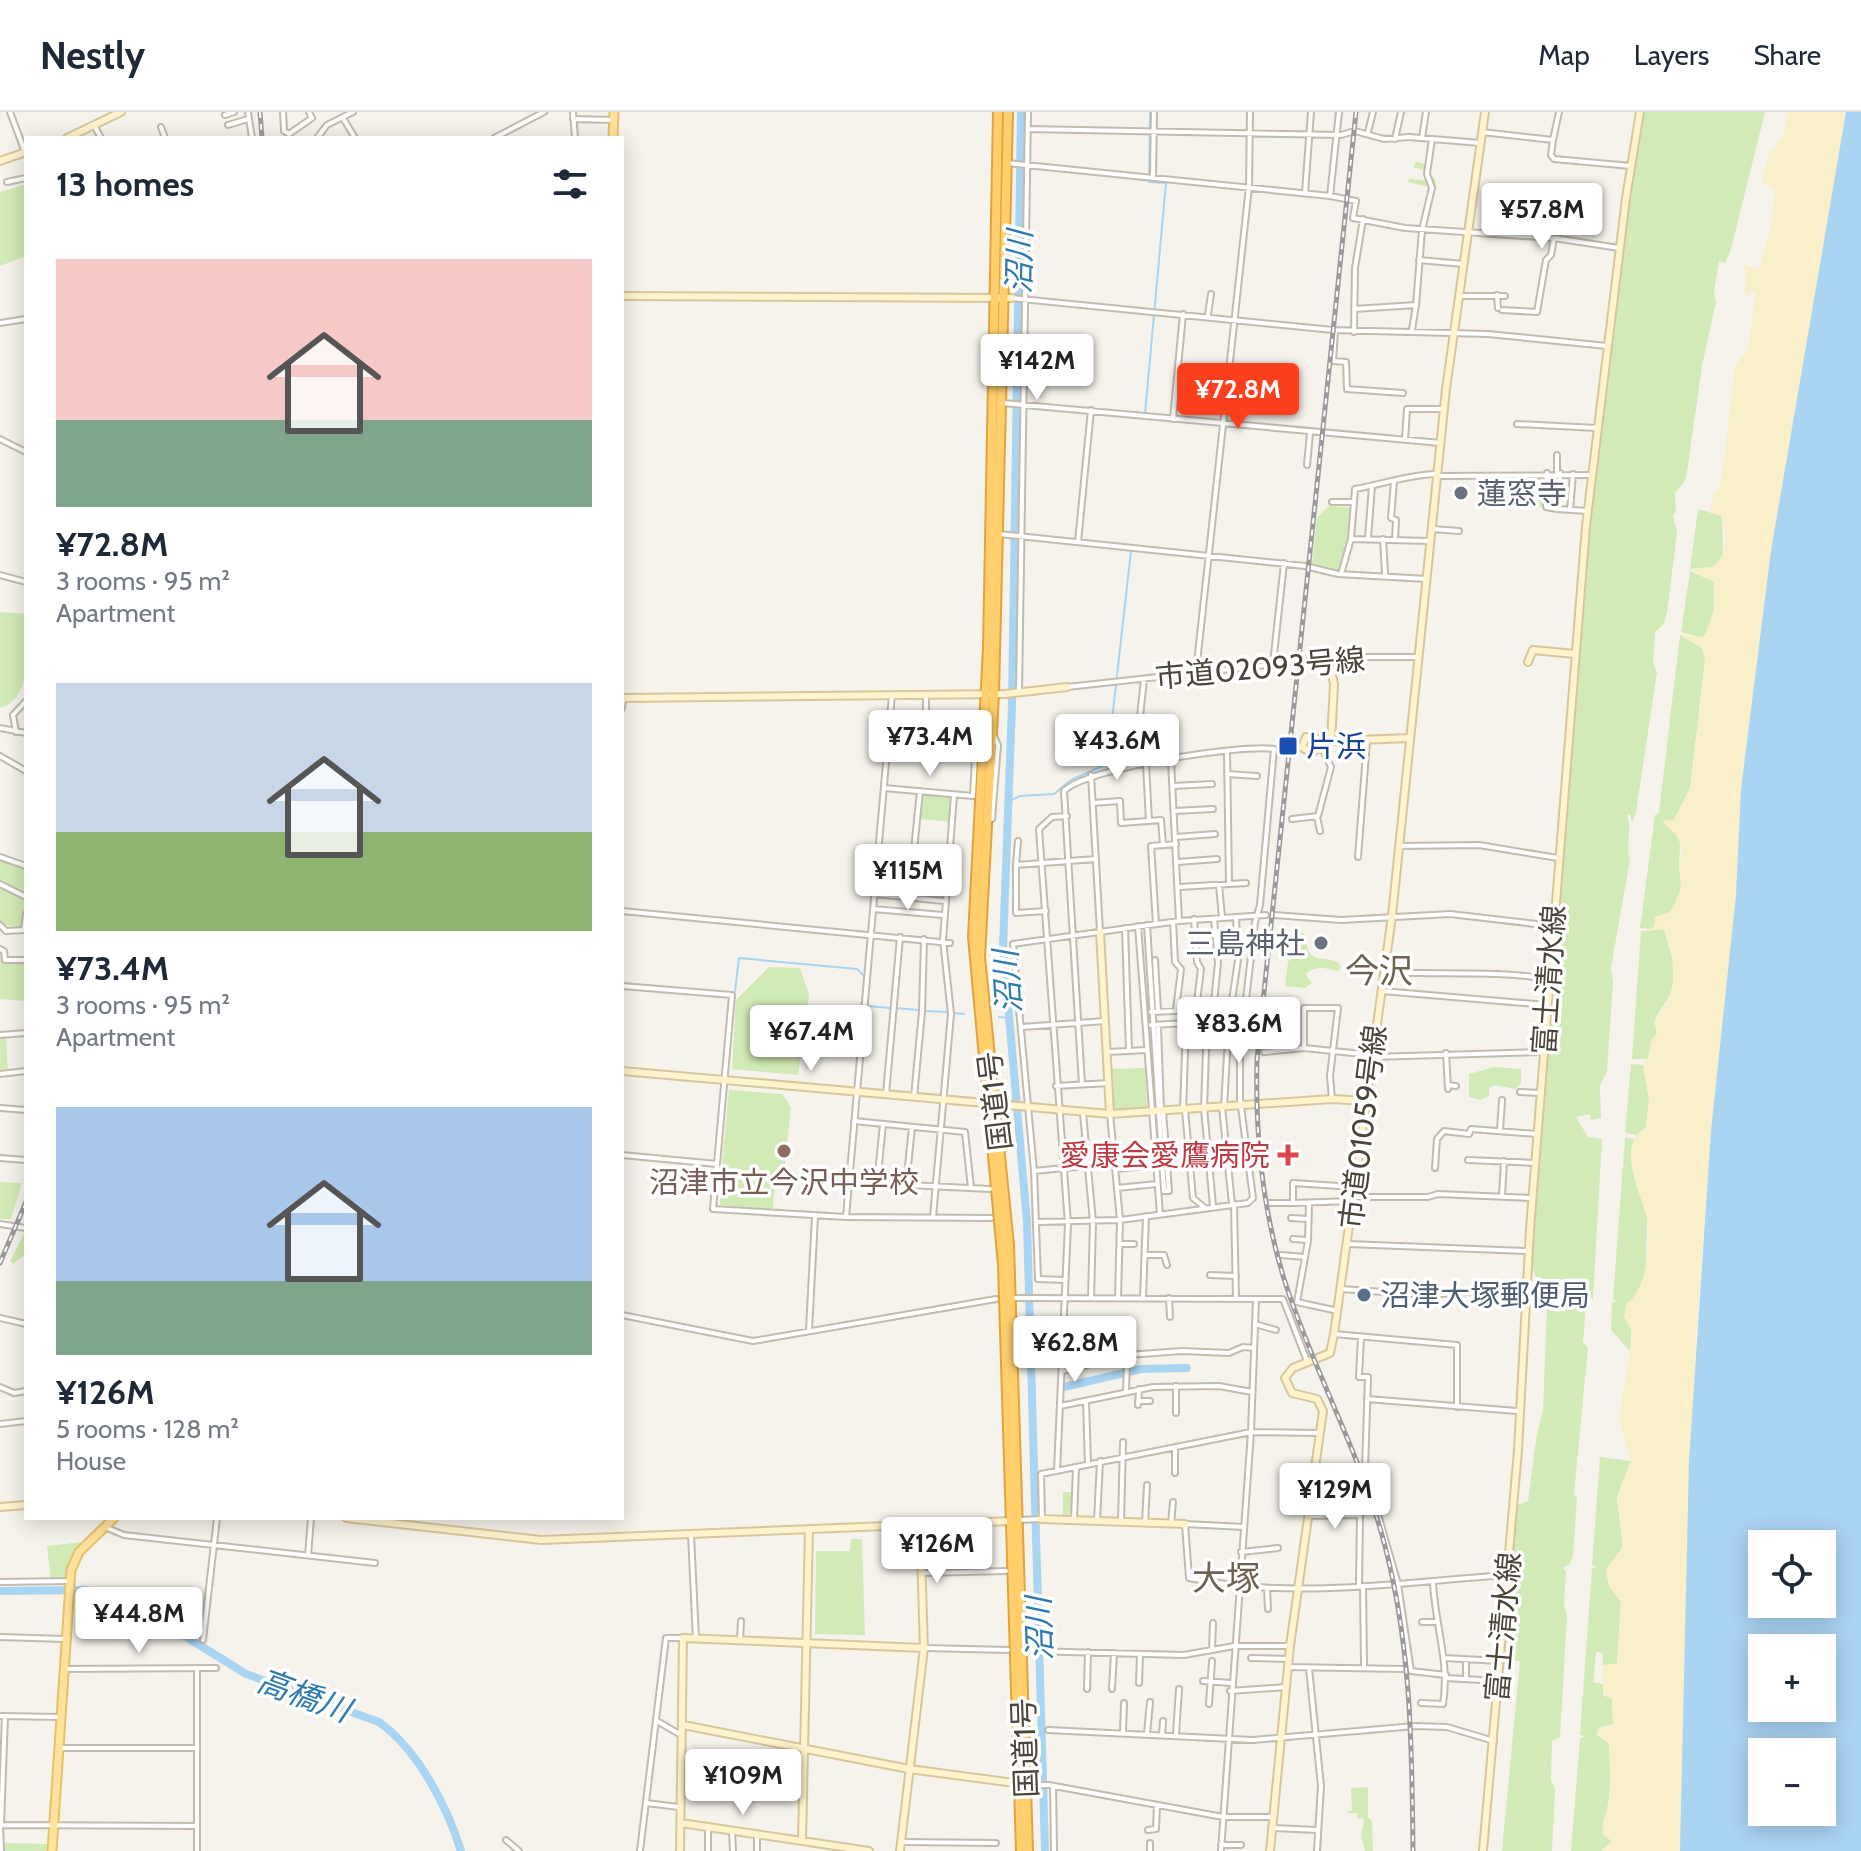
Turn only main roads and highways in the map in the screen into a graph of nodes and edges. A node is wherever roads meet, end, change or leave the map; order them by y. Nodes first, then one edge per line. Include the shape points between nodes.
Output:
1 (998, 112) edge
2 (1008, 112) edge
3 (614, 116) edge
4 (613, 136) edge
5 (990, 694) junction
6 (992, 1104) junction
7 (112, 1520) edge
8 (1014, 1520) junction
9 (1022, 1784) junction
10 (52, 1851) edge
11 (1021, 1851) edge
12 (1028, 1851) edge

1 - 5 highway, 国道1号
2 - 5 highway, 国道1号 via 1003,534
3 - 4 main road
5 - 6 highway, 国道1号 via 980,945
5 - 6 highway, 国道1号 via 973,947
6 - 8 highway, 国道1号
6 - 8 highway, 国道1号 via 1016,1297
7 - 10 main road via 79,1552 70,1581
8 - 9 highway, 国道1号
9 - 11 highway, 国道1号
9 - 12 highway, 国道1号

